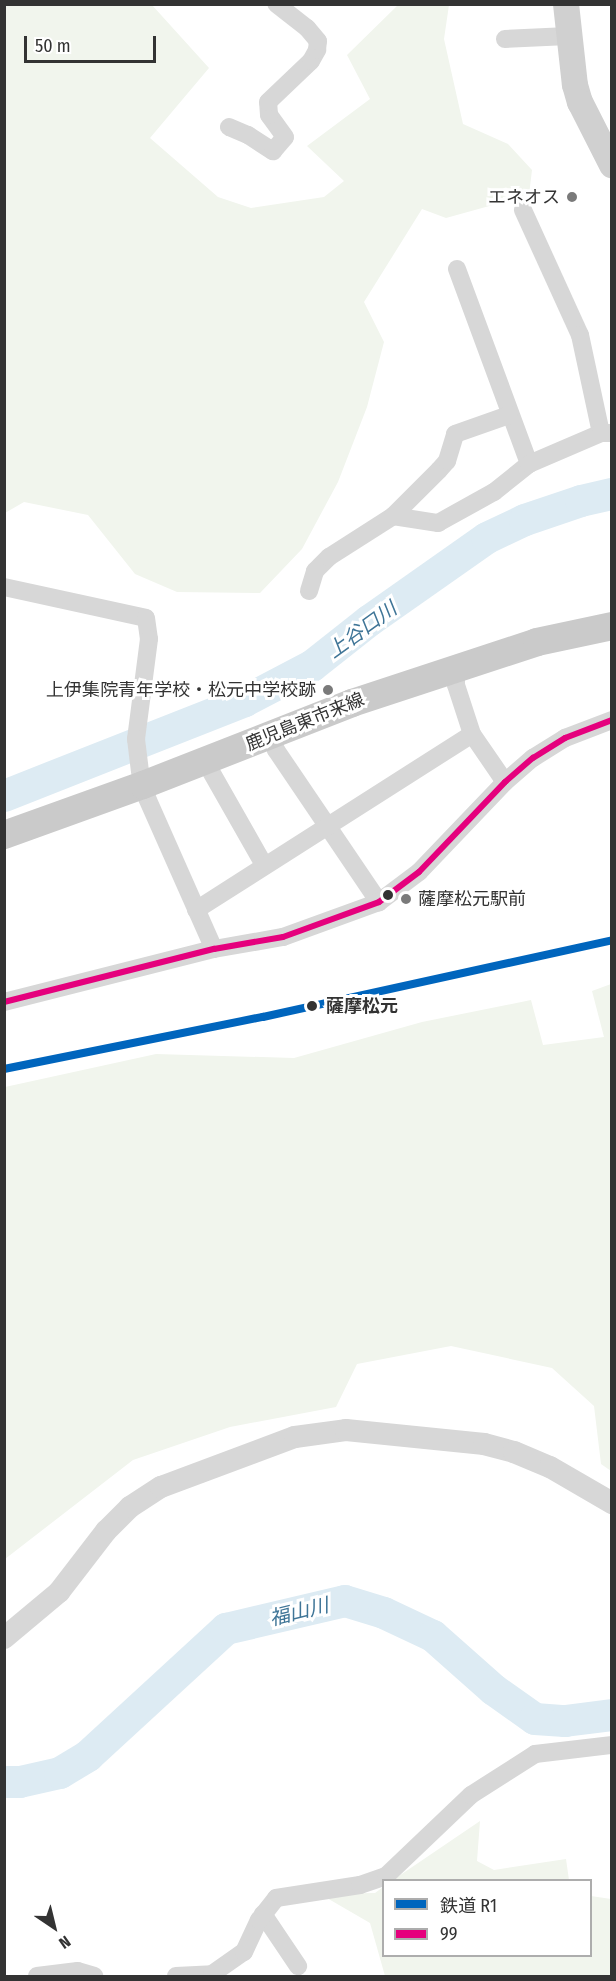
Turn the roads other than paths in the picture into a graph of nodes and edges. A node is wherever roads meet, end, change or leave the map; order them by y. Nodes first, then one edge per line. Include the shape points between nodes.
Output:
1 (276, 4) edge
2 (566, 4) edge
3 (568, 36) junction
4 (505, 39) dead end
5 (229, 127) dead end
6 (612, 165) edge
7 (523, 210) dead end
8 (457, 269) dead end
9 (509, 415) junction
10 (607, 433) edge
11 (529, 464) junction
12 (393, 516) junction
13 (4, 587) edge
14 (309, 591) dead end
15 (612, 626) edge
16 (456, 669) junction
17 (612, 720) edge
18 (472, 734) junction
19 (271, 737) junction
20 (205, 762) junction
21 (141, 775) junction
22 (505, 782) junction
23 (327, 826) junction
24 (4, 835) edge
25 (264, 865) junction
26 (380, 902) junction
27 (196, 910) junction
28 (213, 949) junction
29 (4, 1002) edge
30 (612, 1503) edge
31 (4, 1638) edge
32 (612, 1744) edge
33 (263, 1914) junction
34 (298, 1966) dead end
35 (213, 1976) edge
36 (37, 1977) edge
37 (94, 1977) edge
38 (176, 1977) edge

1 - 5 street via 307,27 318,41 311,61 268,102 269,115 285,137 273,151
2 - 3 main road
3 - 4 street
3 - 6 main road via 580,102
7 - 10 street via 580,335
8 - 9 street
9 - 11 street
9 - 12 street via 455,434 447,461
10 - 11 street
11 - 12 street via 494,492 438,523
12 - 14 street via 329,557 315,571
13 - 21 street via 146,618 149,639 136,739
15 - 16 main road, 鹿児島東市来線 via 537,642
16 - 18 street via 456,685
16 - 19 main road, 鹿児島東市来線 via 352,703
17 - 22 street via 565,738
18 - 22 street
18 - 23 street
19 - 20 main road, 鹿児島東市来線
19 - 23 street
20 - 21 main road, 鹿児島東市来線
20 - 25 street
21 - 24 main road, 鹿児島東市来線
21 - 27 street
22 - 26 street via 435,856
23 - 25 street
23 - 26 street
25 - 27 street
26 - 28 street via 284,937
27 - 28 street
28 - 29 street
30 - 31 street via 550,1467 484,1444 346,1430 295,1437 160,1487 130,1507 106,1531 59,1592
32 - 33 street via 535,1754 471,1795 386,1876 360,1886 276,1898
33 - 34 street
33 - 35 street via 244,1952
35 - 38 street
36 - 37 street via 78,1971

